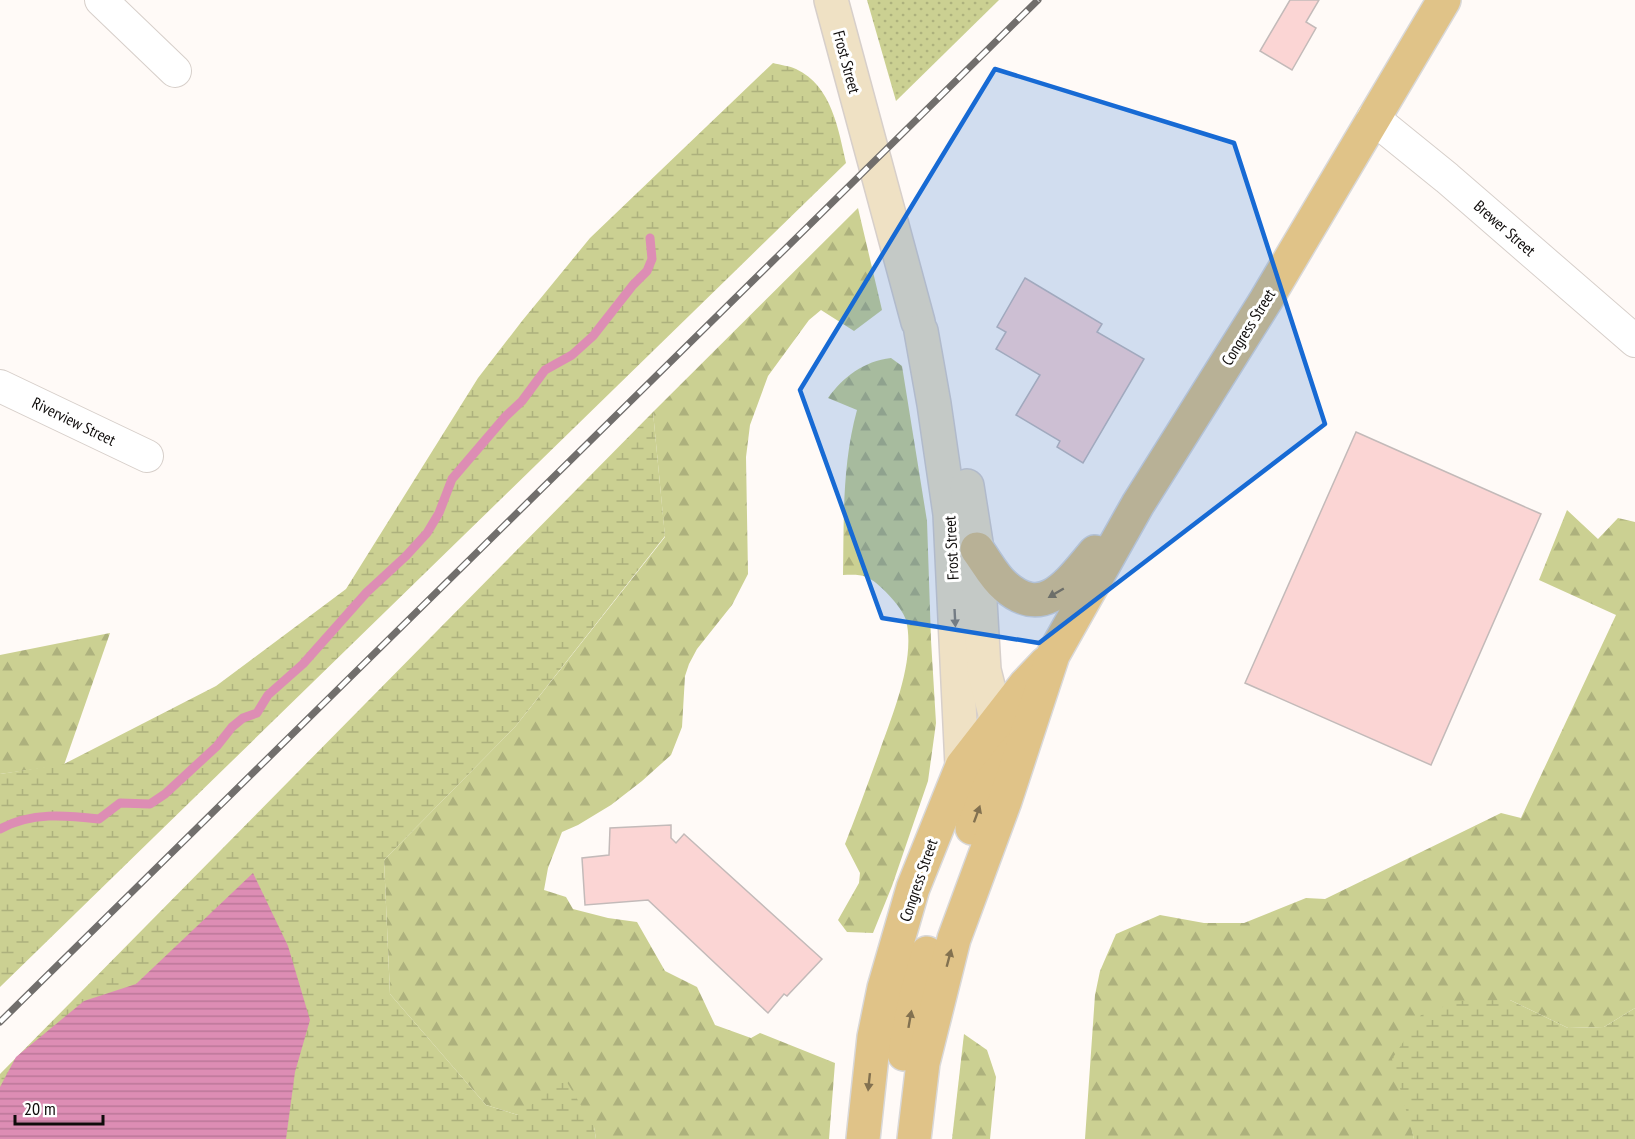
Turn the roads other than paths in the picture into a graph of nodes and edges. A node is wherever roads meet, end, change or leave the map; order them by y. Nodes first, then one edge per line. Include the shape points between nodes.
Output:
1 (101, 0) edge
2 (831, 0) edge
3 (1444, 0) edge
4 (175, 71) dead end
5 (1373, 118) junction
6 (919, 327) junction
7 (1635, 341) edge
8 (0, 386) edge
9 (147, 456) dead end
10 (1138, 504) junction
11 (977, 549) junction
12 (1053, 655) junction
13 (997, 722) junction
14 (962, 766) junction
15 (863, 1139) edge
16 (893, 1139) edge
17 (914, 1139) edge

1 - 4 street
2 - 6 street, Frost Street
3 - 5 main road, Congress Street
5 - 7 street, Brewer Street
5 - 10 main road, Congress Street via 1266,300
6 - 11 street, Frost Street via 951,403
6 -> 14 street, Frost Street via 950,514
8 - 9 street, Riverview Street
10 -> 11 main road via 1065,587 1051,597 1030,601 1020,598 1004,585
10 - 12 main road, Congress Street
11 - 13 street, Frost Street via 984,670
12 - 13 main road, Congress Street
17 -> 12 main road, Congress Street via 923,1063 954,939
13 - 14 main road, Congress Street
16 -> 13 main road via 913,1002 931,940 985,792
14 -> 15 main road, Congress Street via 914,888 884,988 874,1038

